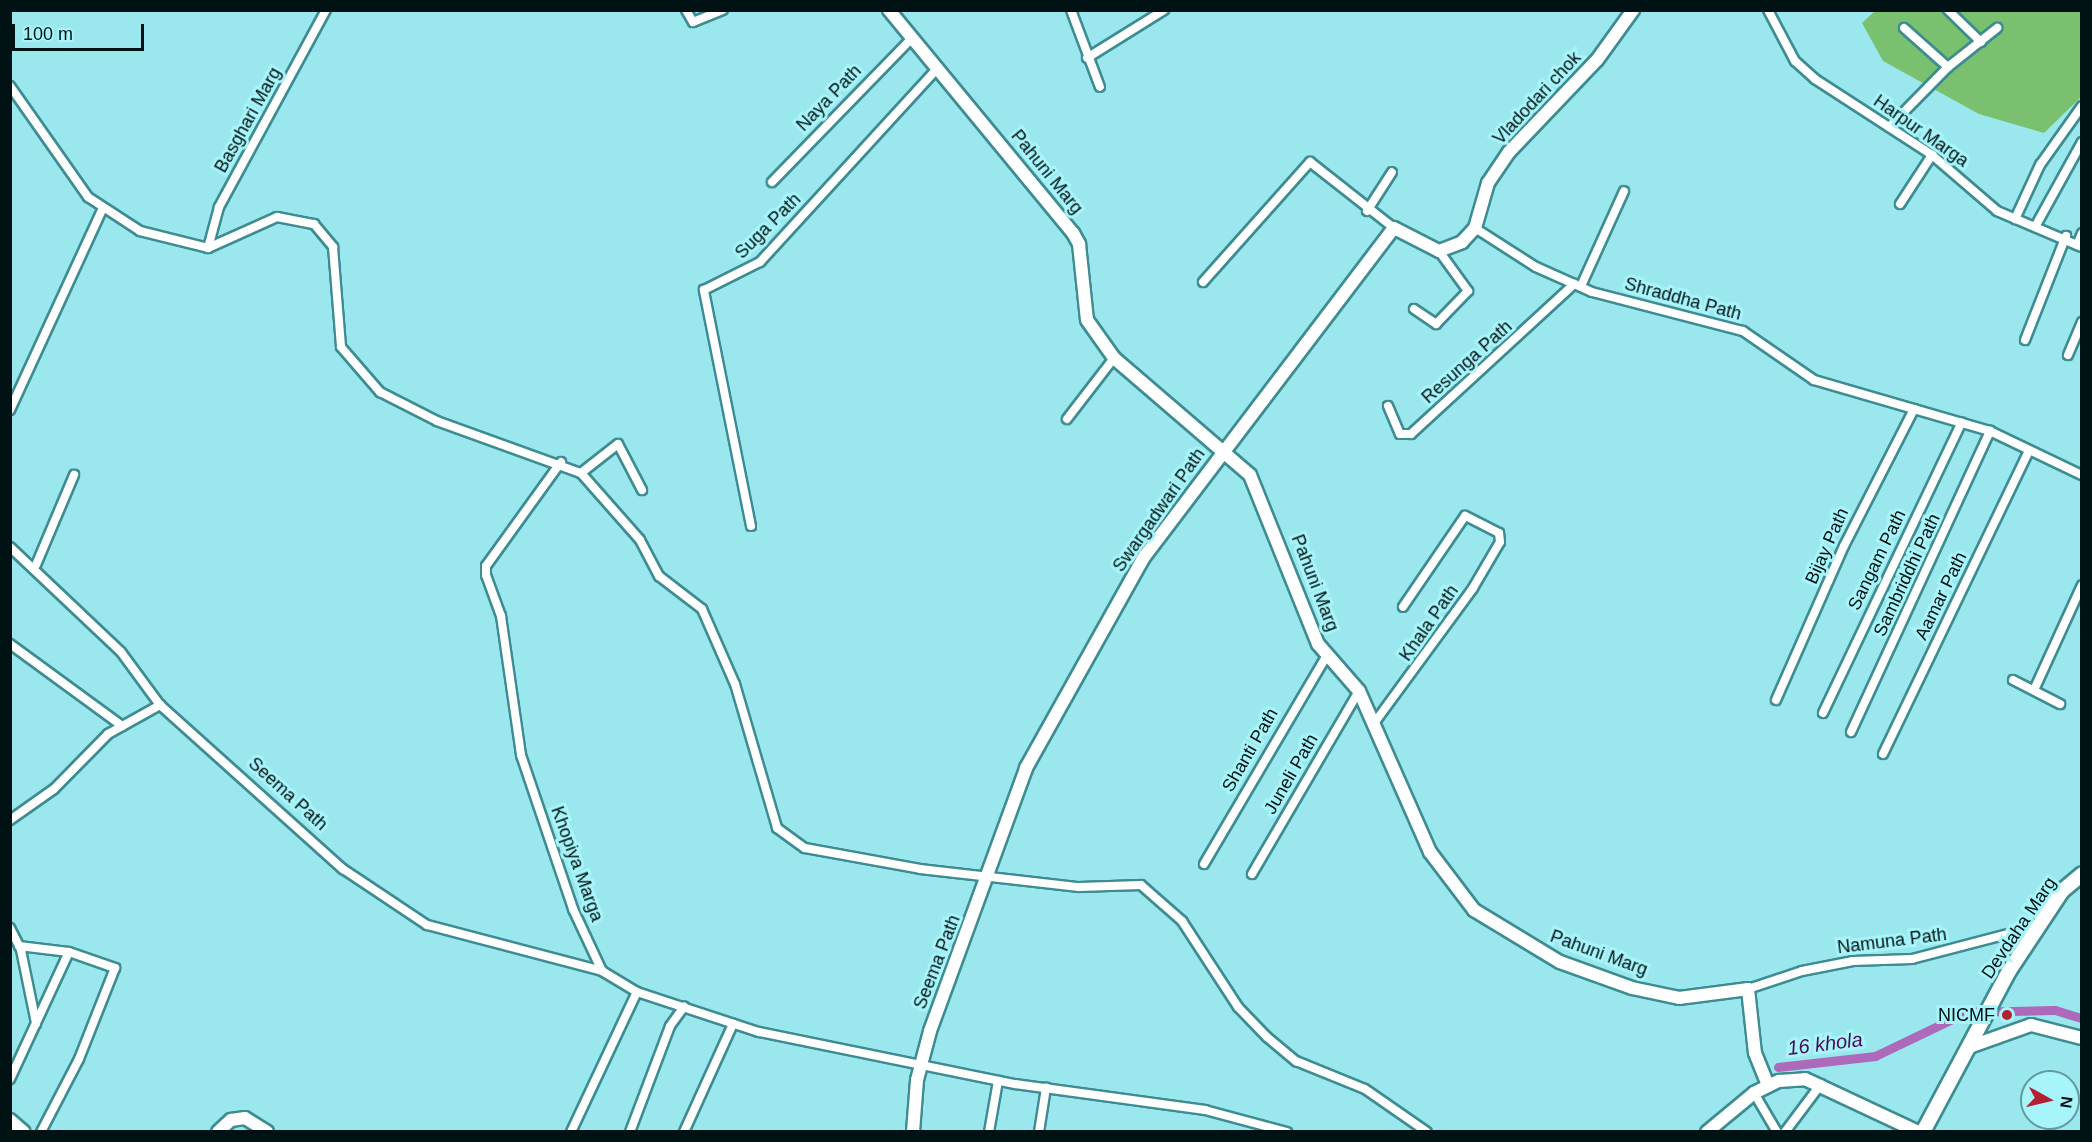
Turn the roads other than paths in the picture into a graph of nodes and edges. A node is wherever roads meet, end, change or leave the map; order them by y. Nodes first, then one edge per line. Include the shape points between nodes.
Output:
1 (326, 10) edge
2 (686, 10) edge
3 (723, 10) edge
4 (889, 10) edge
5 (1071, 10) edge
6 (1164, 10) edge
7 (1633, 10) edge
8 (1768, 10) edge
9 (1948, 10) edge
10 (1904, 28) dead end
11 (1997, 28) dead end
12 (911, 39) junction
13 (1981, 42) junction
14 (1087, 58) junction
15 (1947, 67) junction
16 (935, 71) junction
17 (10, 86) edge
18 (1100, 87) dead end
19 (2082, 106) edge
20 (2078, 118) edge
21 (1889, 127) junction
22 (2082, 142) edge
23 (1932, 155) junction
24 (1392, 172) dead end
25 (772, 182) dead end
26 (1624, 191) dead end
27 (1900, 204) dead end
28 (102, 210) junction
29 (1367, 211) junction
30 (2015, 219) junction
31 (2035, 227) junction
32 (1394, 228) junction
33 (1475, 228) junction
34 (2082, 233) edge
35 (2066, 236) junction
36 (2080, 246) edge
37 (208, 248) junction
38 (1439, 251) junction
39 (1203, 282) dead end
40 (1578, 285) junction
41 (1414, 309) dead end
42 (2082, 322) edge
43 (2025, 340) dead end
44 (2068, 355) dead end
45 (1114, 358) junction
46 (1388, 406) dead end
47 (1914, 409) junction
48 (10, 410) edge
49 (1066, 419) dead end
50 (1962, 422) junction
51 (1990, 431) junction
52 (1223, 449) junction
53 (2028, 453) junction
54 (561, 462) junction
55 (581, 473) junction
56 (74, 475) dead end
57 (2082, 475) edge
58 (642, 490) dead end
59 (751, 526) dead end
60 (10, 547) edge
61 (36, 566) junction
62 (2082, 585) edge
63 (1403, 607) dead end
64 (10, 644) edge
65 (1327, 655) junction
66 (2013, 680) dead end
67 (2034, 690) junction
68 (1359, 691) junction
69 (1776, 700) dead end
70 (2060, 704) dead end
71 (160, 705) junction
72 (1823, 713) dead end
73 (1375, 722) junction
74 (122, 726) junction
75 (1851, 732) dead end
76 (1883, 754) dead end
77 (10, 820) edge
78 (1204, 864) dead end
79 (988, 873) junction
80 (1252, 874) dead end
81 (2082, 874) edge
82 (2041, 925) junction
83 (10, 928) edge
84 (19, 946) junction
85 (69, 952) junction
86 (603, 971) junction
87 (1748, 989) junction
88 (637, 992) junction
89 (684, 1007) junction
90 (36, 1023) junction
91 (733, 1024) junction
92 (2082, 1038) edge
93 (1969, 1047) junction
94 (920, 1064) junction
95 (10, 1079) edge
96 (998, 1081) junction
97 (1821, 1083) junction
98 (1768, 1086) junction
99 (1047, 1088) junction
100 (1754, 1093) junction
101 (10, 1120) edge
102 (24, 1131) edge
103 (41, 1131) edge
104 (218, 1131) edge
105 (267, 1131) edge
106 (572, 1131) edge
107 (630, 1131) edge
108 (684, 1131) edge
109 (913, 1131) edge
110 (989, 1131) edge
111 (1039, 1131) edge
112 (1287, 1131) edge
113 (1427, 1131) edge
114 (1707, 1131) edge
115 (1777, 1131) edge
116 (1785, 1131) edge
117 (1920, 1131) edge

1 - 37 street, Basghari Marg via 219,207
2 - 3 street via 693,22
4 - 12 street, Pahuni Marg
5 - 14 street
6 - 14 street
7 - 33 street, Vladodari chok via 1591,67 1509,152 1488,183
8 - 21 street, Harpur Marga via 1795,61
9 - 13 street
10 - 15 street
11 - 13 street
12 - 16 street, Pahuni Marg
12 - 25 street, Naya Path
13 - 15 street
14 - 18 street
15 - 21 street
16 - 45 street, Pahuni Marg via 1073,233 1079,244 1087,320
16 - 59 street, Suga Path via 760,262 704,290
17 - 28 street
19 - 20 street
20 - 30 street via 2040,165
21 - 23 street, Harpur Marga
22 - 31 street
23 - 27 street
23 - 30 street, Harpur Marga via 1997,211
24 - 29 street
26 - 40 street
28 - 37 street via 163,240
28 - 48 street
29 - 32 street
29 - 39 street via 1310,162
30 - 31 street, Harpur Marga
31 - 35 street, Harpur Marga
32 - 38 street
32 - 52 street, Swargadwari Path
33 - 38 street via 1462,242
33 - 40 street, Shraddha Path
34 - 36 street
35 - 36 street, Harpur Marga
35 - 43 street
37 - 54 street via 277,217 314,224 333,247 341,347 381,392 437,421
38 - 41 street via 1468,285 1449,313 1436,324
40 - 46 street, Resunga Path via 1411,434 1397,430
40 - 47 street, Shraddha Path via 1743,332 1814,380
42 - 44 street
45 - 49 street
45 - 52 street, Pahuni Marg
47 - 50 street, Shraddha Path
47 - 69 street, Bijay Path via 1844,546
50 - 51 street, Shraddha Path
50 - 72 street, Sangam Path
51 - 53 street, Shraddha Path
51 - 75 street, Sambriddhi Path
52 - 65 street, Pahuni Marg via 1250,475 1301,592 1304,614
52 - 79 street, Swargadwari Path via 1130,580 1026,768
53 - 57 street, Shraddha Path
53 - 76 street, Aamar Path
54 - 55 street
54 - 86 street, Khopiya Marga via 496,550 486,575 501,616 521,755 573,909
55 - 58 street via 618,444
55 - 79 street via 640,540 659,576 702,609 735,684 777,828 805,848 920,869
56 - 61 street
60 - 61 street, Seema Path
61 - 71 street, Seema Path via 121,652
62 - 67 street
63 - 73 street, Khala Path via 1465,516 1502,538 1444,633
64 - 74 street
65 - 68 street, Pahuni Marg
65 - 78 street, Shanti Path
66 - 67 street
67 - 70 street
68 - 73 street, Pahuni Marg
68 - 80 street, Juneli Path
71 - 74 street
71 - 86 street, Seema Path via 343,869 427,925
73 - 87 street, Pahuni Marg via 1430,852 1474,910 1494,927 1560,962 1632,988 1679,998
74 - 77 street
79 - 94 street, Seema Path
79 - 113 street via 1079,887 1141,885 1182,921 1238,1006 1267,1037 1296,1060 1365,1089
81 - 82 main road, Devdaha Marg
82 - 87 street, Namuna Path via 1912,959 1852,961 1802,971
82 - 93 main road, Devdaha Marg via 1988,1006
83 - 84 street
84 - 85 street
84 - 90 street
85 - 90 street
85 - 103 street via 115,968 79,1059
86 - 88 street
87 - 98 street via 1755,1053
88 - 89 street
88 - 106 street
89 - 91 street
89 - 107 street via 670,1026
90 - 95 street
91 - 94 street
91 - 108 street
92 - 93 street via 2031,1025
93 - 117 main road, Devdaha Marg via 1936,1097
94 - 96 street
94 - 109 street, Seema Path
96 - 99 street
96 - 110 street
97 - 98 street via 1791,1079
97 - 116 street
97 - 117 street
98 - 100 street
99 - 111 street
99 - 112 street via 1204,1110
100 - 114 street
100 - 115 street
101 - 102 street
104 - 105 street via 245,1118

